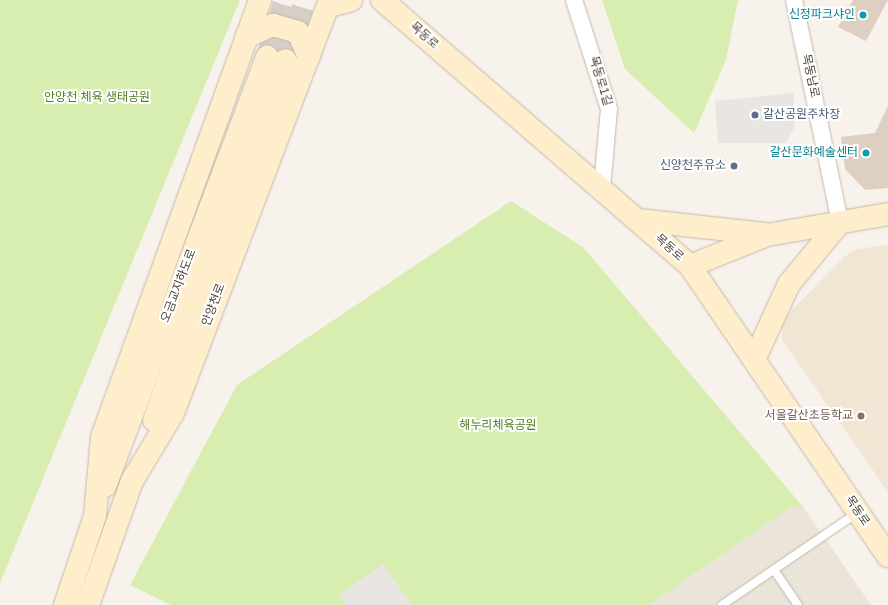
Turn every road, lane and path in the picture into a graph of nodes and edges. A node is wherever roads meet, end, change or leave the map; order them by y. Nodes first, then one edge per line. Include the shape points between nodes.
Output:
1 (260, 0) edge
2 (351, 0) edge
3 (382, 0) edge
4 (574, 0) edge
5 (794, 0) edge
6 (329, 3) edge
7 (246, 37) junction
8 (309, 57) junction
9 (602, 188) junction
10 (888, 214) edge
11 (638, 220) junction
12 (840, 222) junction
13 (767, 235) junction
14 (690, 266) junction
15 (754, 360) junction
16 (132, 481) junction
17 (858, 512) junction
18 (95, 516) junction
19 (888, 556) edge
20 (774, 570) junction
21 (65, 605) edge
22 (88, 605) edge
23 (722, 605) edge
24 (798, 605) edge

1 - 7 main road
2 - 6 main road
3 - 9 main road, 목동로
4 - 9 street, 목동로1길 via 609,109
5 - 12 street, 목동남로
6 - 8 main road, 안양천로
7 - 8 main road via 273,25 298,32
7 - 18 main road via 102,437
8 - 16 main road, 안양천로 via 173,414
9 - 11 main road, 목동로
10 - 12 main road
11 - 13 main road
11 - 14 main road, 목동로
12 - 13 main road
12 - 15 main road via 789,284
13 - 14 main road
14 - 15 main road, 목동로
15 - 17 main road, 목동로
16 - 18 main road, 오금교지하도로 via 276,59 139,390
16 - 22 main road, 안양천로
17 - 19 main road, 목동로
17 - 20 lane
18 - 21 main road
20 - 23 lane
20 - 24 lane

